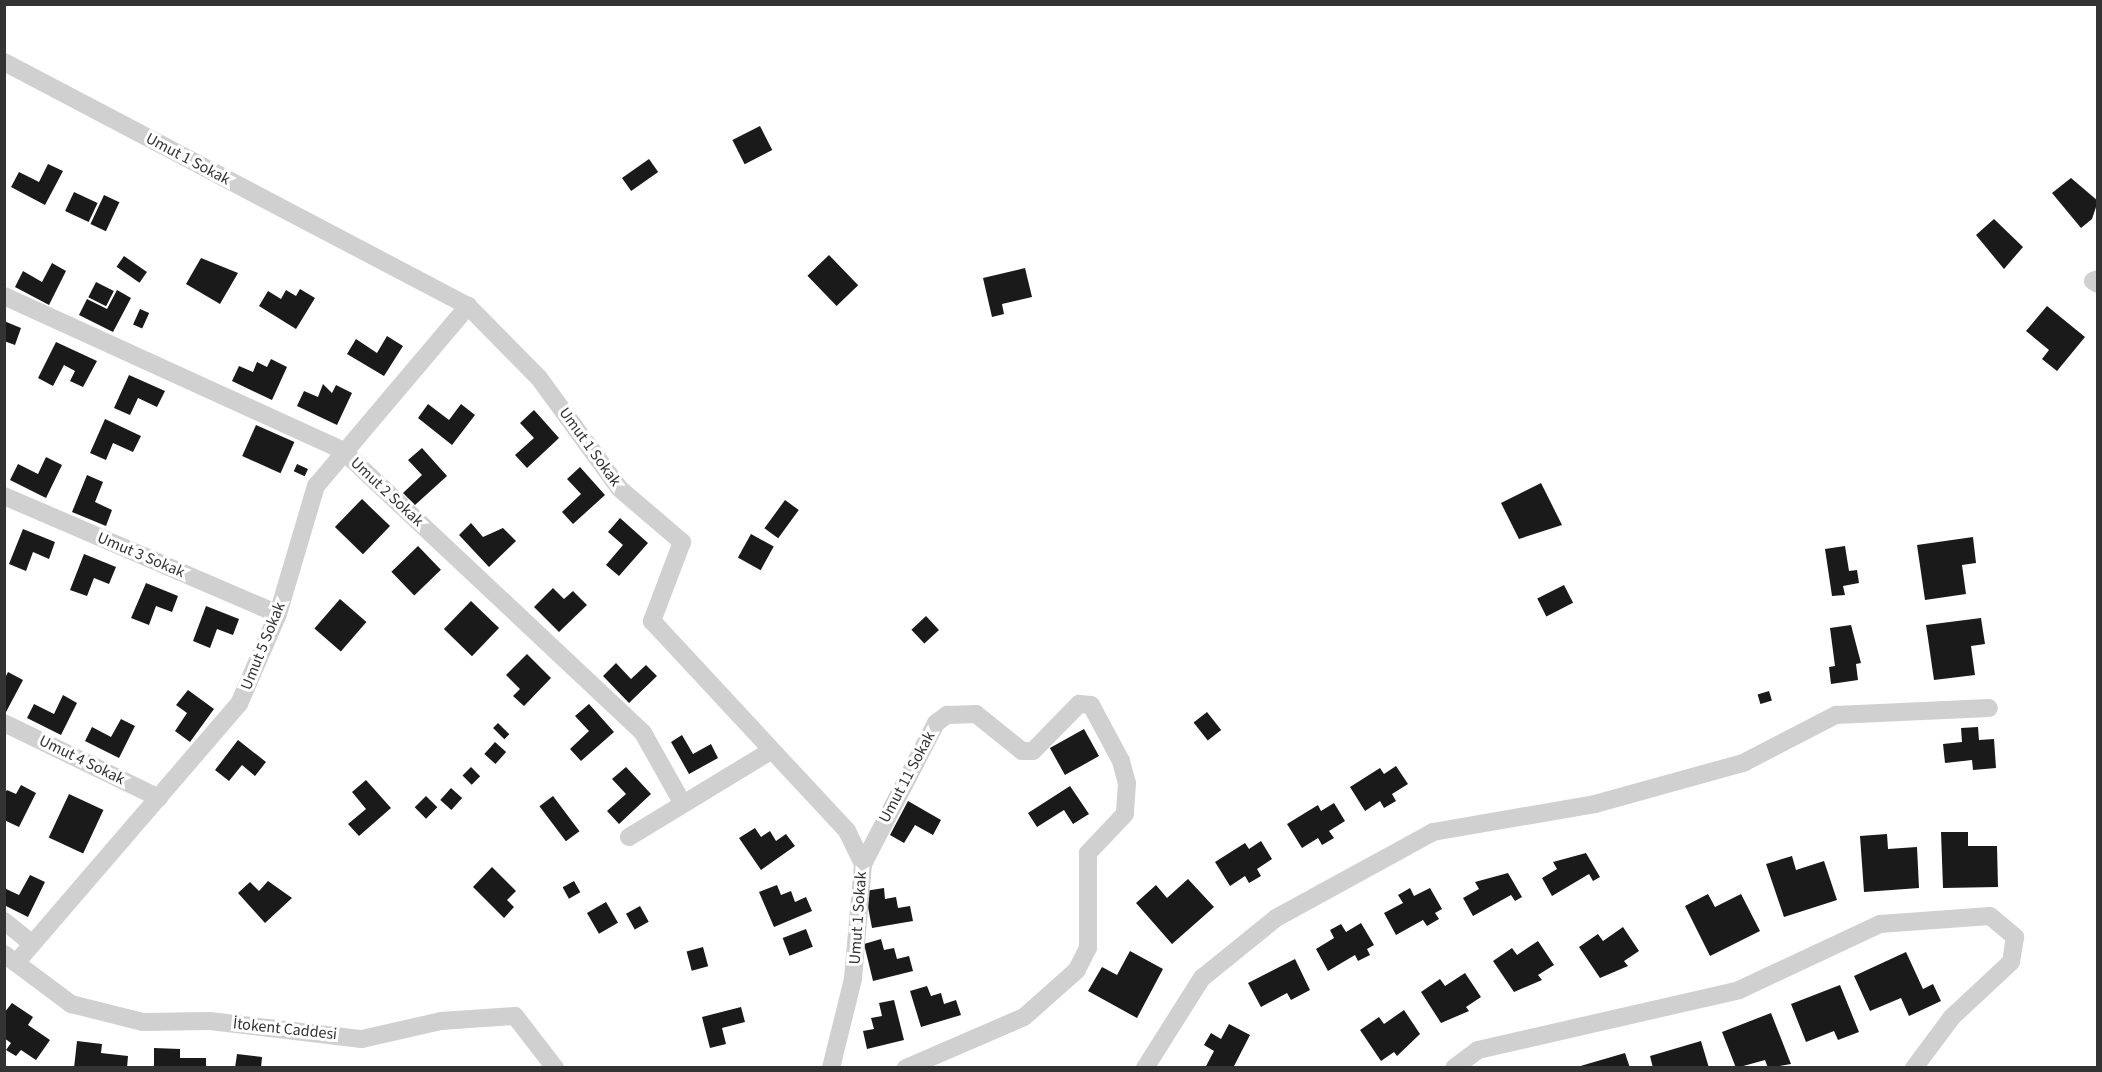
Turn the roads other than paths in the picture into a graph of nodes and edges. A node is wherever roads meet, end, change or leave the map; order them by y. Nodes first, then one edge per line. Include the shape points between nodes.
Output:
1 (5, 64) edge
2 (2097, 279) edge
3 (2097, 284) edge
4 (4, 296) edge
5 (468, 306) junction
6 (342, 450) junction
7 (4, 496) edge
8 (278, 614) junction
9 (1989, 708) dead end
10 (4, 723) edge
11 (772, 750) junction
12 (159, 798) junction
13 (683, 804) junction
14 (629, 837) dead end
15 (863, 864) junction
16 (4, 921) edge
17 (31, 943) junction
18 (10, 959) edge
19 (555, 1068) edge
20 (831, 1068) edge
21 (906, 1068) edge
22 (1145, 1068) edge
23 (1454, 1068) edge
24 (1914, 1068) edge

1 - 5 street, Umut 1 Sokak
2 - 3 street
4 - 6 street, Umut 2 Sokak
5 - 6 street, Umut 5 Sokak
5 - 11 street, Umut 1 Sokak via 539,378 620,489 682,542 651,621
6 - 8 street, Umut 5 Sokak via 316,486
6 - 13 street, Umut 2 Sokak via 643,732
7 - 8 street, Umut 3 Sokak
8 - 12 street, Umut 5 Sokak via 239,704
9 - 22 street via 1836,715 1743,763 1595,804 1433,832 1276,918 1239,948 1203,978
10 - 12 street, Umut 4 Sokak
11 - 13 street
11 - 15 street, Umut 1 Sokak via 847,831
12 - 17 street, Umut 5 Sokak
13 - 14 street
15 - 20 street, Umut 1 Sokak via 853,979
15 - 21 street, Umut 11 Sokak via 941,719 960,711 976,714 1022,751 1033,752 1085,705 1121,760 1127,796 1125,814 1088,853 1088,948 1077,970 1024,1017
16 - 17 street
17 - 18 street, Umut 5 Sokak
18 - 19 street, İtokent Caddesi via 71,1004 143,1022 210,1021 362,1039 441,1020 515,1016
23 - 24 street via 1478,1050 1739,990 1880,924 1990,916 2015,937 2011,962 1952,1017

